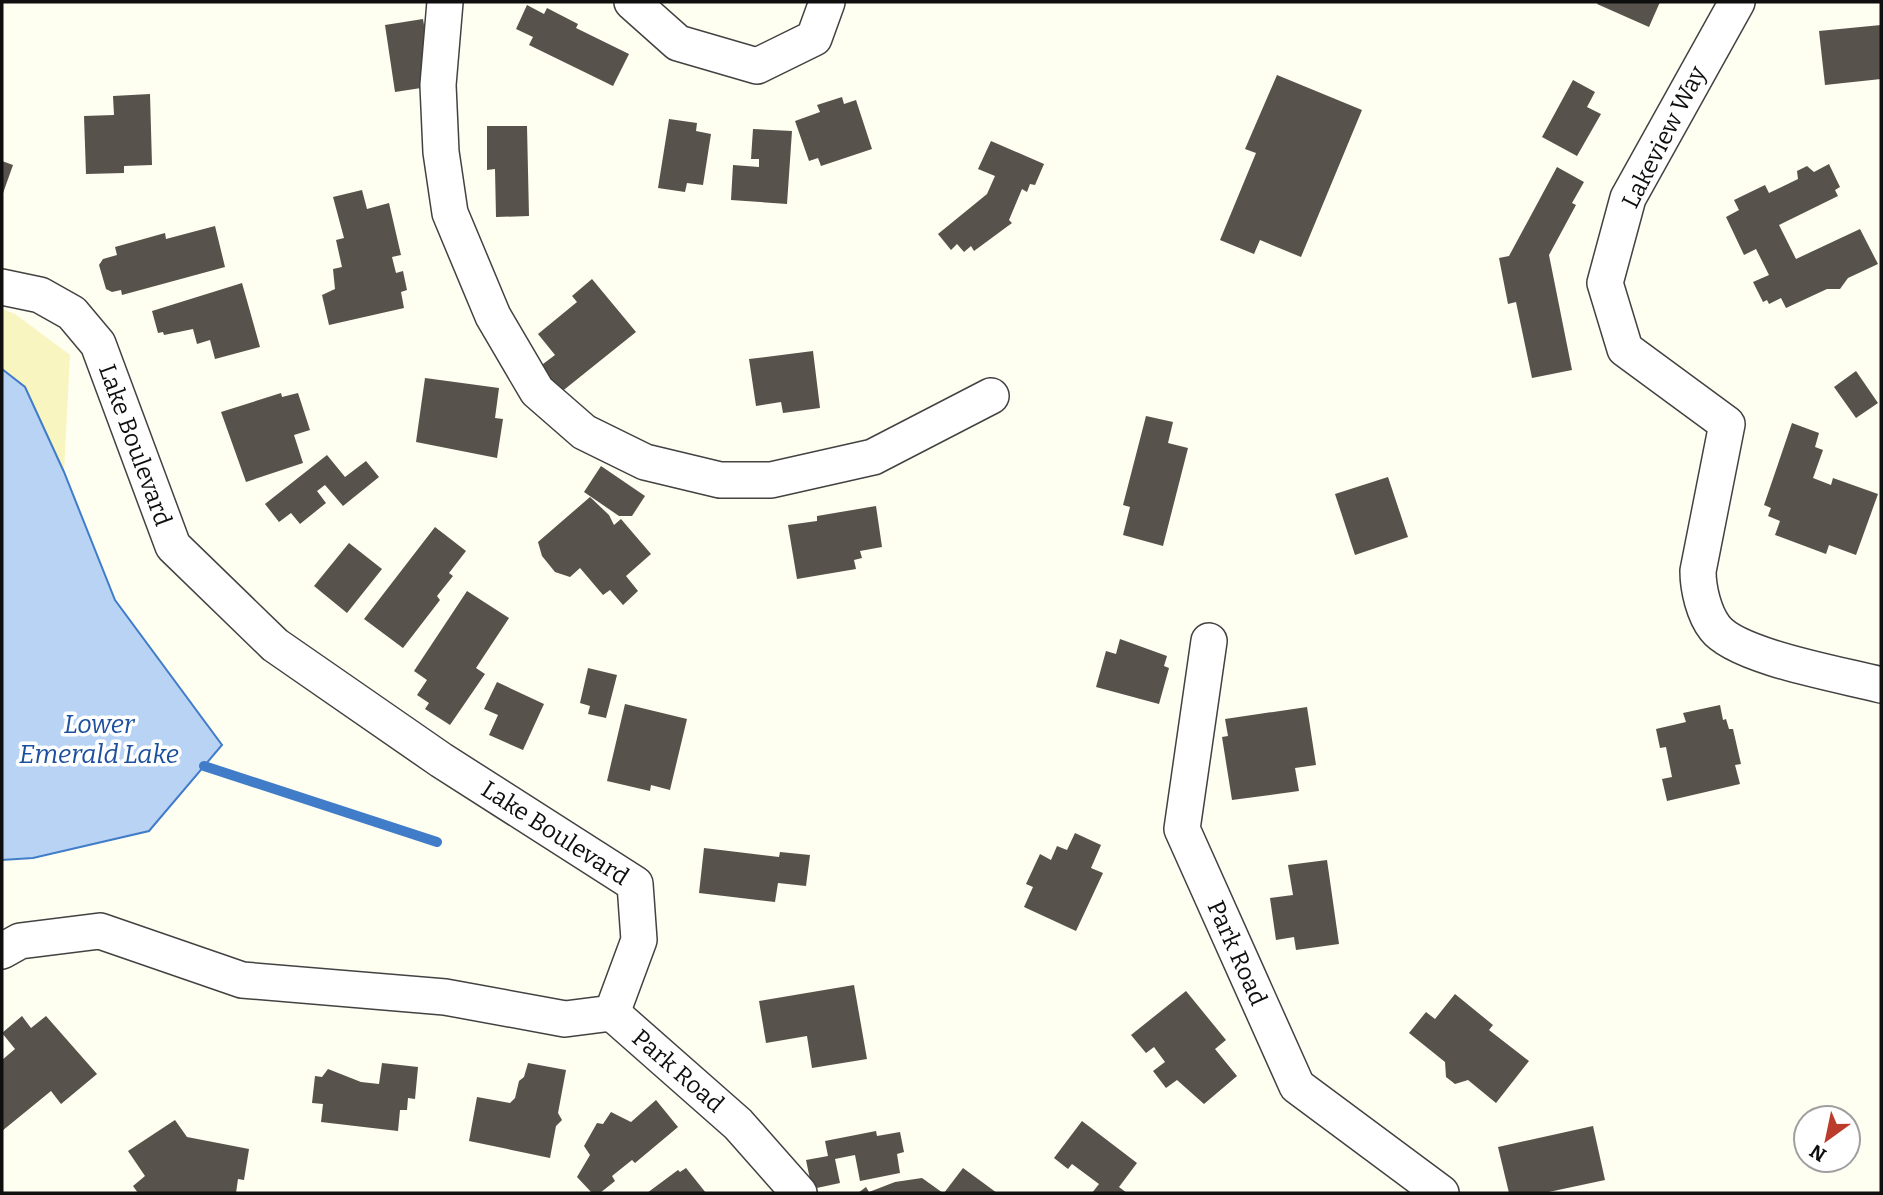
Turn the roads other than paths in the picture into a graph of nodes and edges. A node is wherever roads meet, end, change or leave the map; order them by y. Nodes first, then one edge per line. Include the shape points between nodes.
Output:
1 (445, 2) edge
2 (632, 2) edge
3 (827, 2) edge
4 (1737, 2) edge
5 (2, 286) edge
6 (991, 397) dead end
7 (1209, 641) dead end
8 (1881, 685) edge
9 (2, 951) edge
10 (612, 1013) junction
11 (799, 1193) edge
12 (1441, 1193) edge

1 - 6 street via 438,85 450,212 493,316 537,391 584,432 645,462 720,480 771,480 873,457
2 - 3 street via 678,43 757,66 814,38
4 - 8 street, Lakeview Way via 1628,198 1605,283 1625,349 1727,424 1698,571 1700,591 1714,627 1730,641 1756,651
5 - 10 street, Lake Boulevard via 40,295 72,313 98,344 173,546 275,645 441,760 635,884 639,940
7 - 12 street, Park Road via 1182,829 1297,1086
9 - 10 street via 20,941 100,931 242,980 445,997 565,1019
10 - 11 street, Park Road via 738,1124

